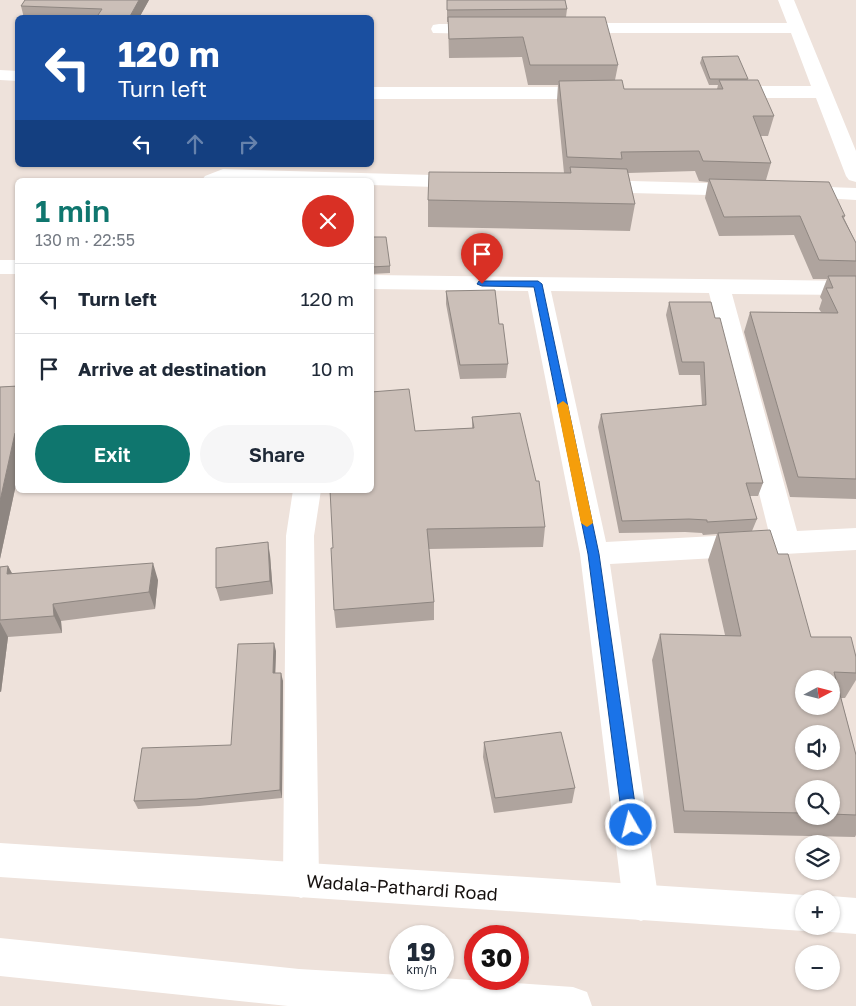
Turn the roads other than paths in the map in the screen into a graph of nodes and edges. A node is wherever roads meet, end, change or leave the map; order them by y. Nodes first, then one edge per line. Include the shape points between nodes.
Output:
1 (786, 0) edge
2 (499, 28) edge
3 (558, 28) edge
4 (796, 28) junction
5 (440, 29) dead end
6 (0, 75) edge
7 (15, 76) edge
8 (714, 92) edge
9 (823, 92) junction
10 (374, 93) edge
11 (614, 93) edge
12 (856, 176) edge
13 (216, 178) edge
14 (323, 178) edge
15 (374, 180) edge
16 (490, 183) edge
17 (569, 185) edge
18 (856, 194) edge
19 (0, 267) edge
20 (15, 268) edge
21 (374, 282) edge
22 (538, 284) junction
23 (720, 286) junction
24 (856, 288) edge
25 (307, 493) edge
26 (856, 539) edge
27 (786, 543) junction
28 (594, 554) junction
29 (0, 860) edge
30 (301, 880) junction
31 (641, 903) junction
32 (795, 912) edge
33 (840, 915) edge
34 (856, 916) edge
35 (0, 957) edge
36 (573, 1006) edge

1 - 4 street
2 - 5 street
3 - 4 street
4 - 9 street
6 - 7 street
8 - 9 street
9 - 12 street
10 - 11 street
13 - 14 street via 223,175
15 - 16 street
17 - 18 street
19 - 20 street
21 - 22 street
22 - 23 street
22 - 28 street
23 - 24 street
23 - 27 street
25 - 30 street via 300,536
26 - 27 street
27 - 28 street
28 - 31 street
29 - 30 street, Wadala-Pathardi Road
30 - 31 street, Wadala-Pathardi Road
31 - 32 street, Wadala-Pathardi Road
33 - 34 street
35 - 36 street via 299,988

